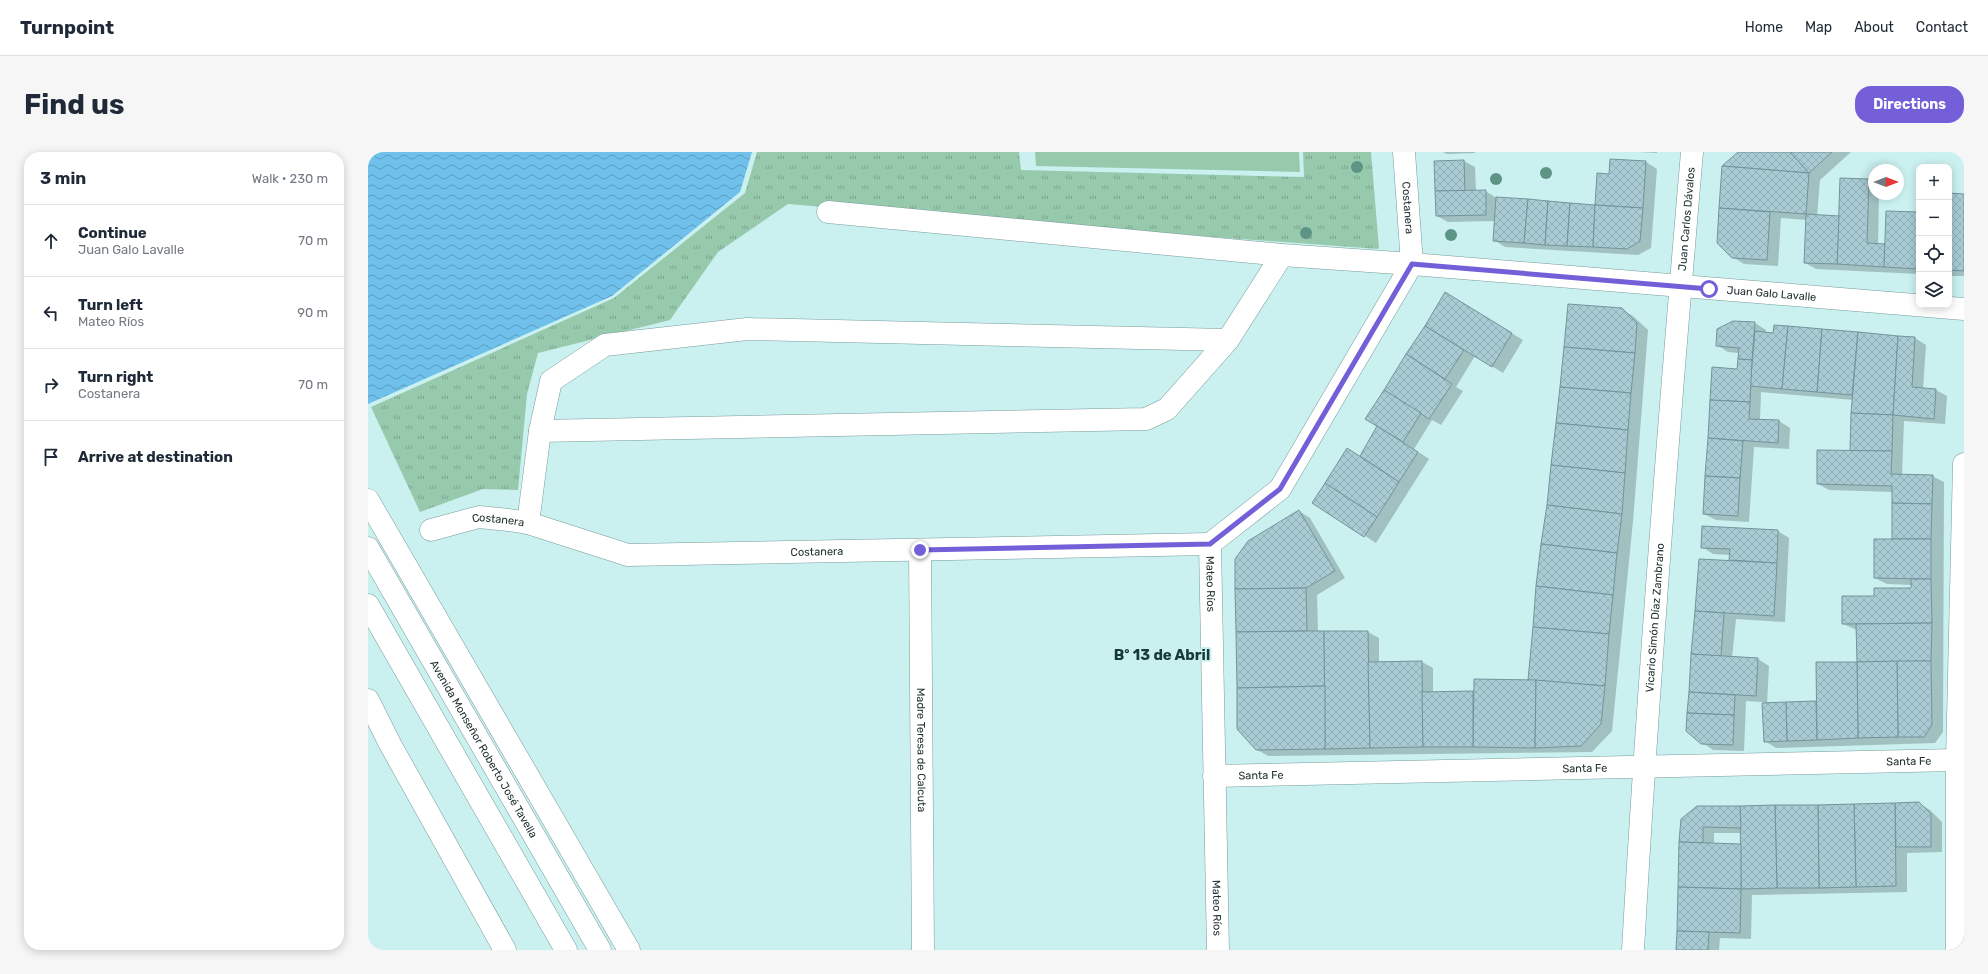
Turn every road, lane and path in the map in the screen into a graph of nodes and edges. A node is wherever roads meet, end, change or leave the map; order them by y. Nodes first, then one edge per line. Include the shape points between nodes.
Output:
1 (1404, 152) edge
2 (1692, 152) edge
3 (828, 212) dead end
4 (1282, 255) junction
5 (1412, 264) junction
6 (1681, 286) junction
7 (1964, 309) edge
8 (1228, 340) junction
9 (540, 431) junction
10 (1964, 464) edge
11 (368, 500) edge
12 (528, 523) junction
13 (431, 530) dead end
14 (1210, 544) junction
15 (368, 548) edge
16 (920, 550) junction
17 (368, 605) edge
18 (1962, 622) edge
19 (368, 700) edge
20 (1957, 760) junction
21 (1643, 767) junction
22 (1214, 776) junction
23 (1960, 837) edge
24 (504, 950) edge
25 (566, 950) edge
26 (600, 950) edge
27 (629, 950) edge
28 (923, 950) edge
29 (1218, 950) edge
30 (1633, 950) edge
31 (1957, 950) edge

1 - 5 main road, Costanera
2 - 6 main road, Juan Carlos Dávalos
3 - 4 main road, Juan Galo Lavalle
4 - 5 main road, Juan Galo Lavalle
4 - 8 main road
5 - 6 main road, Juan Galo Lavalle
5 - 14 main road, Mateo Ríos via 1280,489
6 - 7 main road, Juan Galo Lavalle
6 - 21 main road, Vicario Simón Díaz Zambrano
8 - 9 main road via 1167,408 1146,419
8 - 9 main road via 747,329 605,345 551,382
9 - 12 main road
10 - 18 main road
11 - 27 main road
12 - 13 main road, Costanera via 479,517
12 - 16 main road, Costanera via 628,555
14 - 16 main road, Costanera
14 - 22 main road, Mateo Ríos
15 - 26 main road, Avenida Monseñor Roberto José Tavella
16 - 28 main road, Madre Teresa de Calcuta
17 - 25 main road
18 - 20 main road
19 - 24 main road
20 - 21 main road, Santa Fe
20 - 23 main road
21 - 22 main road, Santa Fe
21 - 30 main road, Vicario Simón Díaz Zambrano
22 - 29 main road, Mateo Ríos
23 - 31 main road

